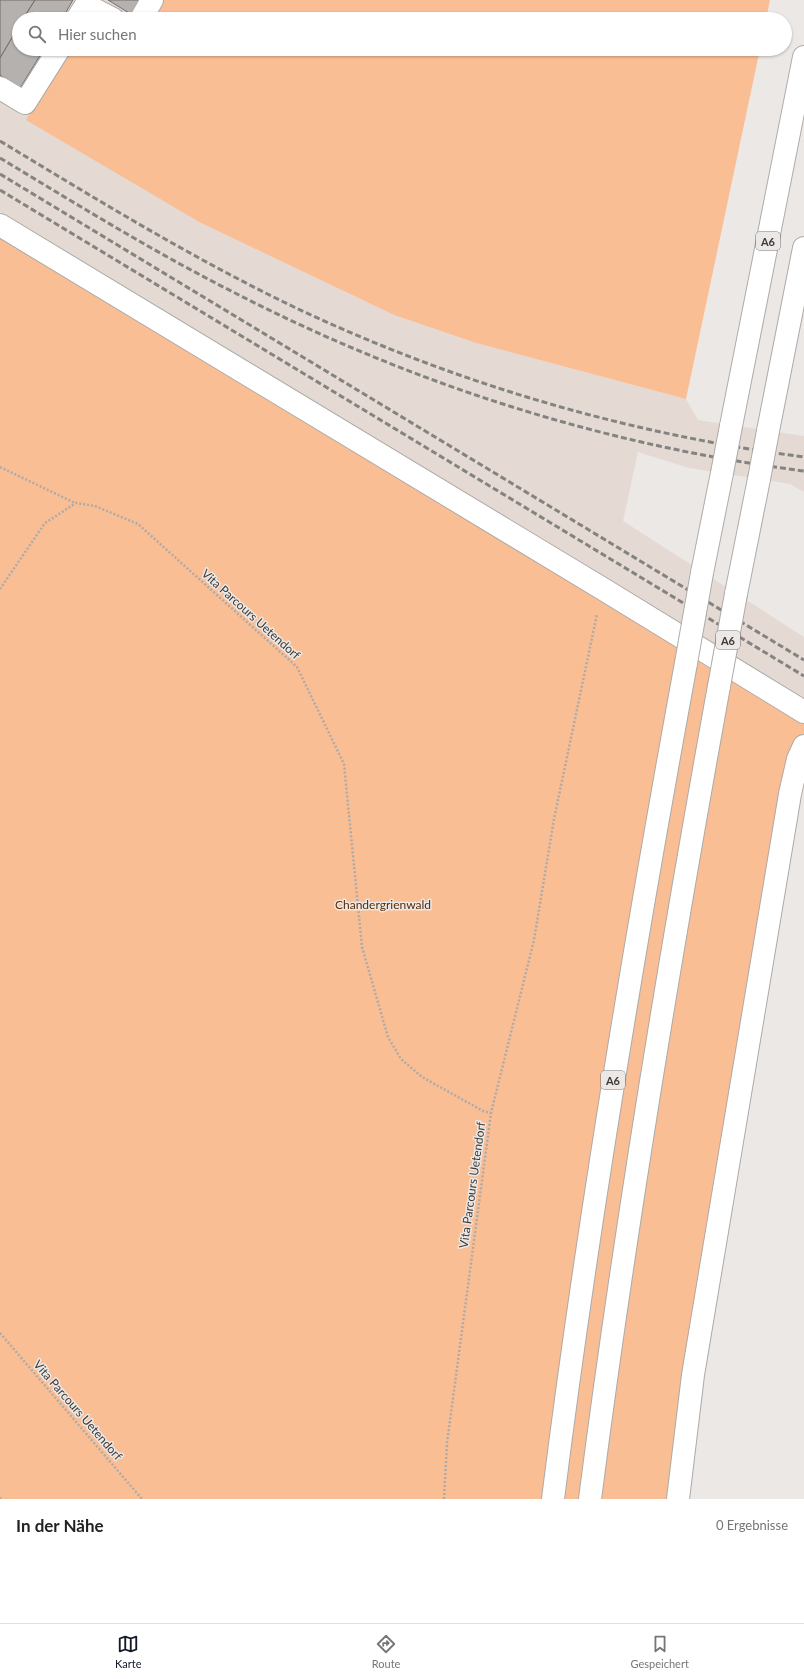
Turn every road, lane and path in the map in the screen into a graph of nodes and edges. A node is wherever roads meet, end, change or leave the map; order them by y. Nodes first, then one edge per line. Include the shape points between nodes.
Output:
1 (152, 0) edge
2 (82, 12) edge
3 (99, 12) edge
4 (145, 12) edge
5 (55, 56) edge
6 (804, 57) edge
7 (0, 88) edge
8 (0, 225) edge
9 (804, 248) edge
10 (0, 467) edge
11 (76, 503) junction
12 (0, 589) edge
13 (603, 589) junction
14 (804, 712) edge
15 (804, 746) edge
16 (491, 1113) junction
17 (0, 1333) edge
18 (142, 1499) edge
19 (444, 1499) edge
20 (553, 1499) edge
21 (590, 1499) edge
22 (678, 1499) edge

1 - 4 main road
2 - 3 main road via 86,5
5 - 7 main road via 25,103
6 - 20 main road, A6, bridge via 702,573 618,1046 580,1294
8 - 13 main road
9 - 21 main road, A6, bridge via 736,594 673,944 636,1172
10 - 11 path, Vita Parcours Uetendorf
11 - 12 path via 45,522
11 - 16 path, Vita Parcours Uetendorf via 95,506 138,524 296,668 344,764 362,947 388,1038 401,1059 422,1077 482,1111
13 - 14 main road
13 - 16 path via 554,819 534,940
15 - 22 main road via 798,759 790,794 693,1375
16 - 19 path, Vita Parcours Uetendorf via 447,1443
17 - 18 path, Vita Parcours Uetendorf

